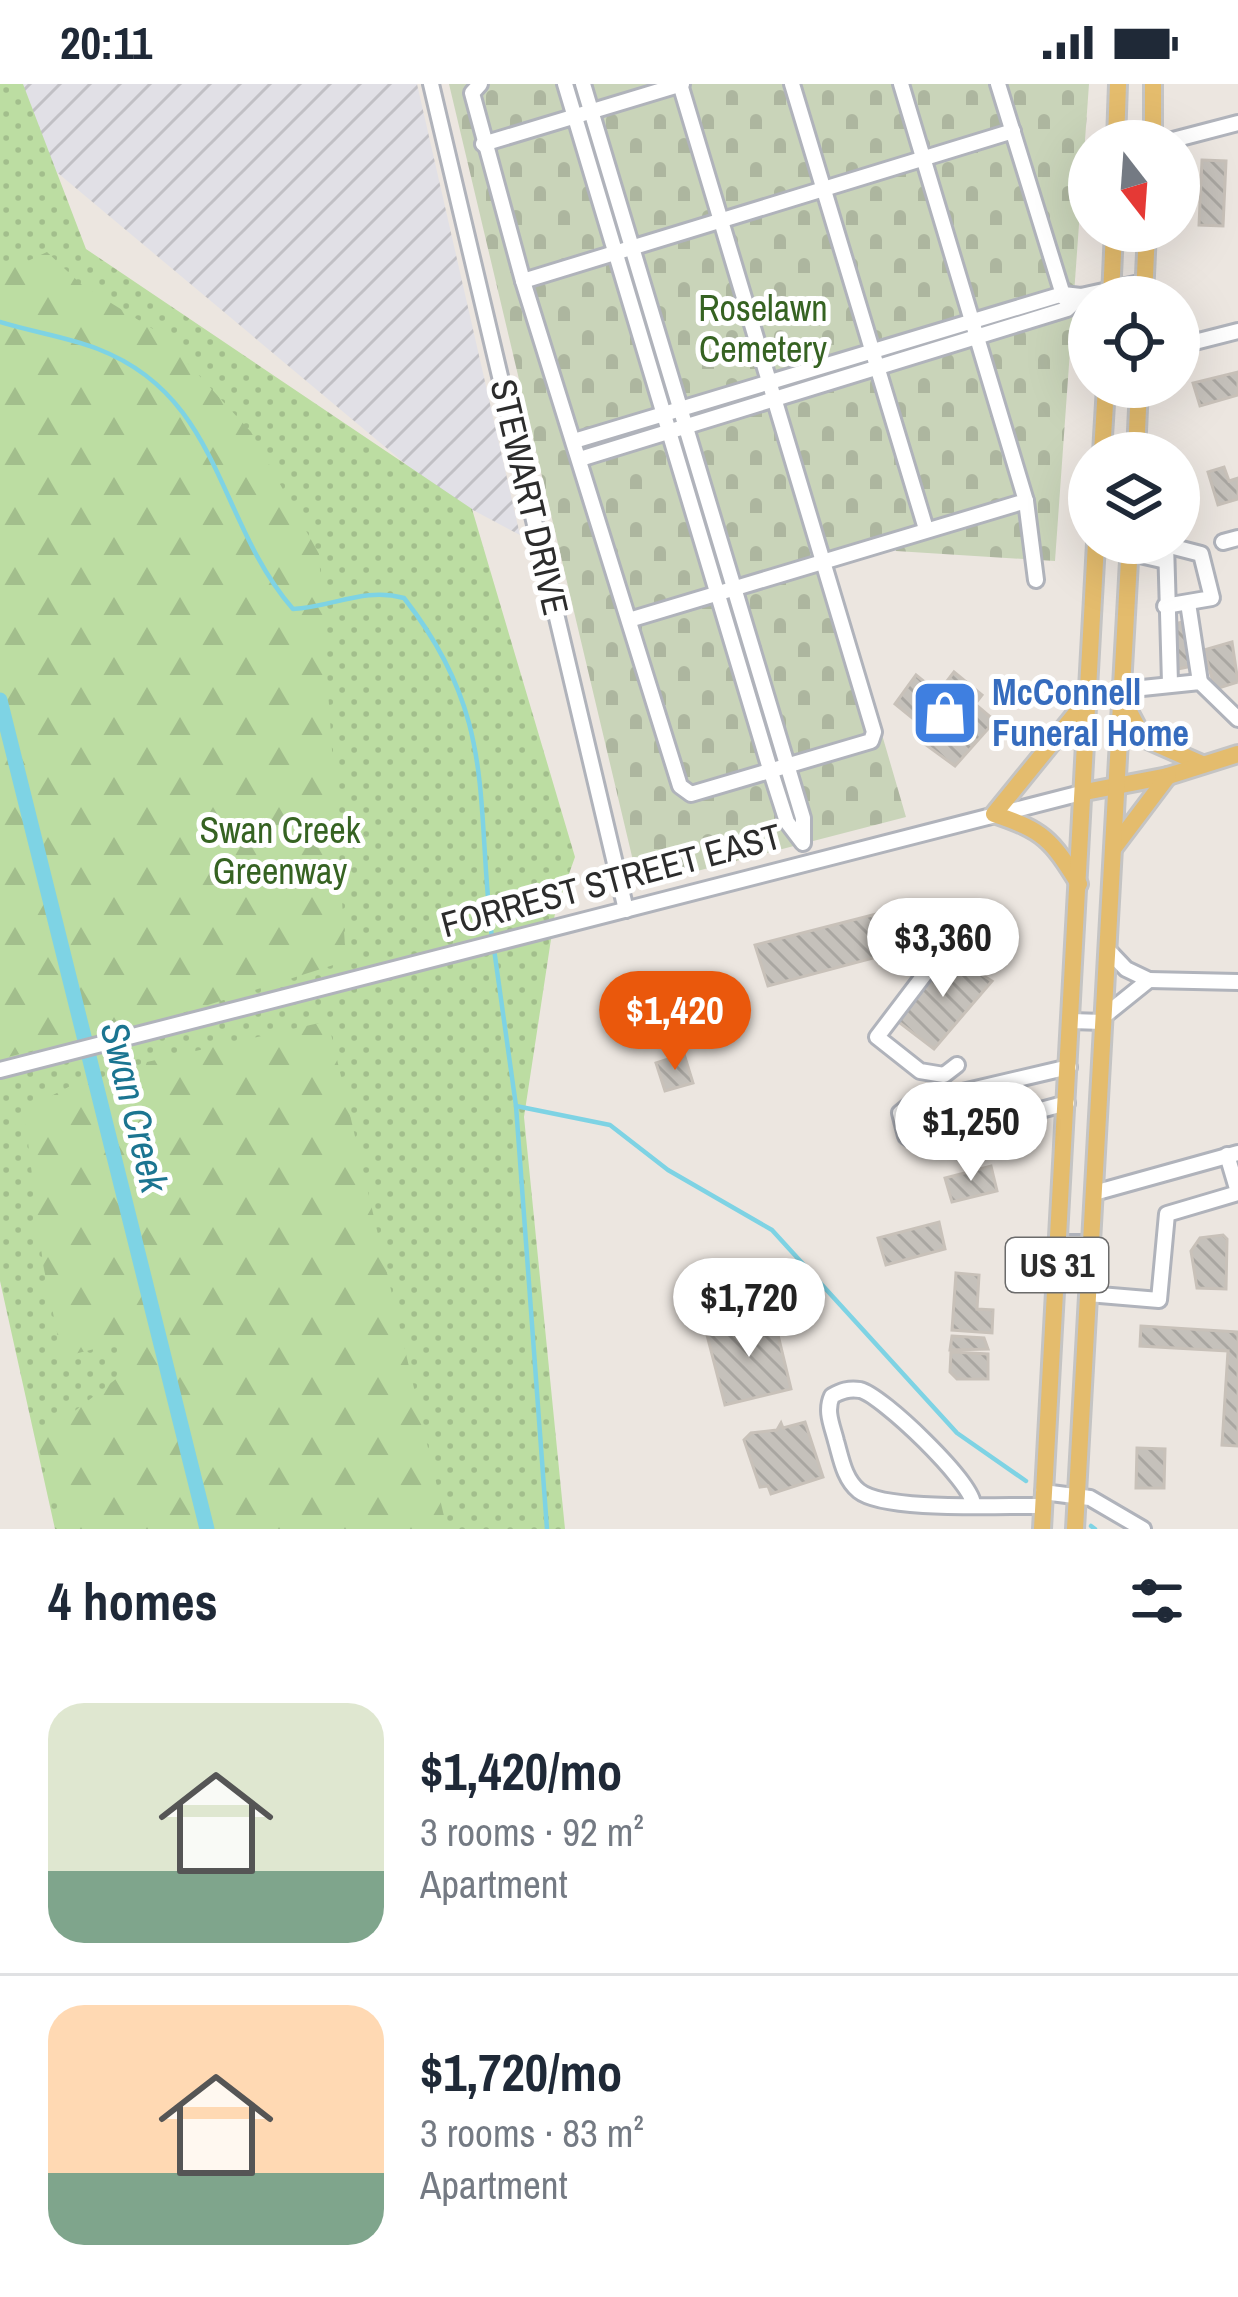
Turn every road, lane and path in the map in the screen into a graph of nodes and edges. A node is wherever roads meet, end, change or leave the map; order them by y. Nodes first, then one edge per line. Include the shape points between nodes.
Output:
1 (431, 84) edge
2 (480, 84) edge
3 (565, 84) edge
4 (583, 84) edge
5 (681, 84) edge
6 (792, 84) edge
7 (901, 84) edge
8 (998, 84) edge
9 (1118, 84) edge
10 (1153, 84) edge
11 (583, 114) junction
12 (1117, 120) edge
13 (1153, 120) edge
14 (1238, 123) edge
15 (1012, 131) junction
16 (1200, 133) edge
17 (483, 144) junction
18 (922, 160) junction
19 (824, 188) junction
20 (723, 219) junction
21 (633, 248) junction
22 (616, 253) junction
23 (524, 281) junction
24 (1068, 301) edge
25 (1065, 302) junction
26 (976, 321) junction
27 (1238, 331) edge
28 (980, 337) junction
29 (1200, 341) edge
30 (872, 350) junction
31 (878, 369) junction
32 (772, 390) junction
33 (684, 417) junction
34 (668, 423) junction
35 (574, 441) junction
36 (580, 459) junction
37 (1026, 501) junction
38 (926, 529) junction
39 (1200, 554) edge
40 (824, 562) junction
41 (1095, 564) edge
42 (1129, 564) edge
43 (1166, 564) edge
44 (1036, 580) dead end
45 (734, 587) junction
46 (718, 592) junction
47 (1188, 603) junction
48 (1165, 606) junction
49 (629, 620) junction
50 (1200, 682) junction
51 (1170, 683) junction
52 (1123, 693) junction
53 (1090, 695) junction
54 (1238, 719) edge
55 (1238, 754) edge
56 (1203, 764) junction
57 (787, 765) junction
58 (770, 769) junction
59 (1168, 776) junction
60 (1116, 787) junction
61 (1085, 792) junction
62 (994, 814) junction
63 (803, 843) junction
64 (1112, 850) junction
65 (808, 863) junction
66 (1079, 884) junction
67 (626, 910) junction
68 (959, 929) dead end
69 (1107, 949) junction
70 (1150, 980) junction
71 (1238, 982) edge
72 (1103, 1020) junction
73 (1071, 1021) junction
74 (957, 1065) dead end
75 (1069, 1067) junction
76 (0, 1070) edge
77 (1067, 1102) junction
78 (1232, 1154) edge
79 (1238, 1192) edge
80 (1094, 1193) junction
81 (1059, 1243) junction
82 (1091, 1243) junction
83 (1088, 1294) junction
84 (1077, 1497) junction
85 (1043, 1499) junction
86 (973, 1504) junction
87 (1042, 1529) edge
88 (1076, 1529) edge
89 (1143, 1529) edge

1 - 67 street, STEWART DRIVE
2 - 17 street via 472,93
3 - 11 street
4 - 11 street
5 - 11 street
5 - 20 street
6 - 19 street
7 - 18 street
8 - 15 street
9 - 12 main road
10 - 13 main road
11 - 17 street
11 - 21 street
11 - 22 street
14 - 16 street
15 - 18 street
15 - 25 street
17 - 23 street
18 - 19 street
18 - 26 street
19 - 20 street
19 - 30 street
20 - 21 street
20 - 32 street
21 - 22 street
21 - 33 street
22 - 23 street
22 - 34 street
23 - 35 street
24 - 25 street
25 - 26 street
25 - 28 street
26 - 28 street
26 - 30 street
27 - 29 street
28 - 31 street
28 - 37 street
30 - 31 street
30 - 32 street
31 - 32 street
31 - 38 street
32 - 33 street
32 - 40 street
33 - 34 street
33 - 45 street
34 - 35 street
34 - 36 street
34 - 46 street
35 - 36 street
36 - 49 street
37 - 38 street
37 - 44 street
38 - 40 street
39 - 47 street via 1212,598
40 - 45 street
40 - 57 street via 874,732 871,741
41 - 53 main road, US 31
42 - 52 main road, US 31
43 - 48 street
45 - 46 street
45 - 57 street
46 - 49 street
46 - 58 street
47 - 48 street
47 - 50 street
48 - 51 street
49 - 58 street via 680,786 691,794
50 - 51 street
50 - 54 street
51 - 52 street
52 - 56 main road via 1143,738
52 - 60 main road, US 31
53 - 61 main road, US 31
53 - 62 main road
55 - 56 main road, FORREST STREET EAST
56 - 59 main road, FORREST STREET EAST
57 - 58 street
57 - 63 street
58 - 63 street
59 - 60 main road, FORREST STREET EAST
59 - 64 main road
60 - 61 main road, FORREST STREET EAST
60 - 64 main road, US 31
61 - 62 street, FORREST STREET EAST
61 - 66 main road, US 31
62 - 65 street, FORREST STREET EAST
62 - 66 main road via 1038,829
63 - 65 street
64 - 69 main road, US 31
65 - 67 street, FORREST STREET EAST
66 - 73 main road, US 31
67 - 76 street, FORREST STREET EAST
68 - 74 street via 877,1037 920,1071 944,1075
69 - 70 street
69 - 72 main road, US 31
70 - 71 street
70 - 72 street
72 - 73 street
72 - 80 main road, US 31
73 - 75 main road, US 31
75 - 77 main road, US 31
75 - 77 street via 899,1113 917,1143
77 - 81 main road, US 31
78 - 79 street
78 - 80 street
79 - 83 street via 1167,1214 1159,1300
80 - 82 main road, US 31
81 - 82 street
81 - 85 main road, US 31
82 - 83 main road, US 31
83 - 84 main road, US 31
84 - 85 street
84 - 88 main road, US 31
84 - 89 street
85 - 86 street
85 - 87 main road, US 31
86 - 86 street via 890,1501 858,1490 829,1414 832,1396 855,1389 875,1398 965,1481

